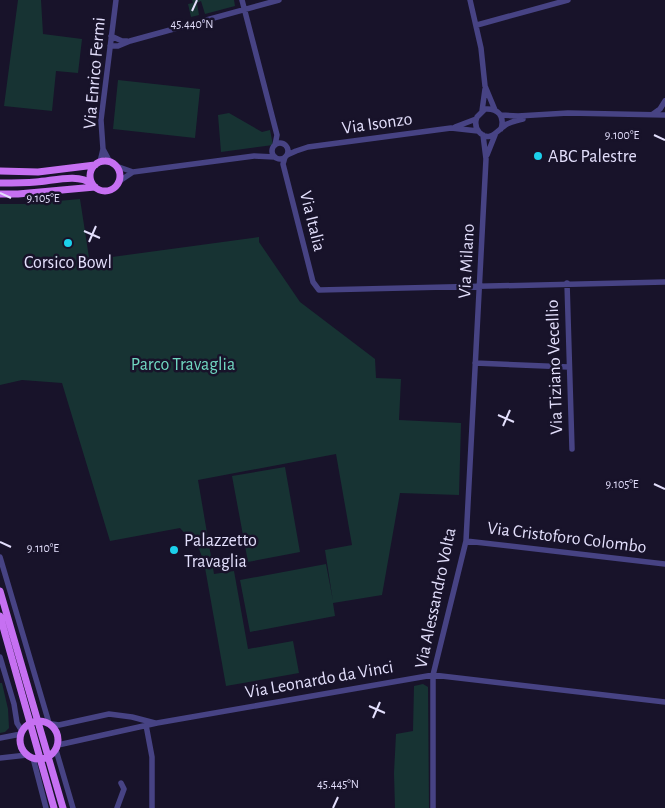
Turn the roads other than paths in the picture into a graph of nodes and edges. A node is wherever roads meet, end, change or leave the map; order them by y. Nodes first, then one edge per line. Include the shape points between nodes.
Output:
1 (116, 0) edge
2 (242, 0) edge
3 (279, 0) edge
4 (470, 0) edge
5 (568, 0) edge
6 (245, 10) junction
7 (477, 25) junction
8 (112, 36) junction
9 (130, 41) junction
10 (110, 46) junction
11 (485, 86) junction
12 (665, 101) edge
13 (495, 110) junction
14 (482, 111) junction
15 (534, 115) junction
16 (653, 115) junction
17 (665, 115) edge
18 (501, 116) junction
19 (476, 119) junction
20 (451, 128) junction
21 (501, 129) junction
22 (480, 133) junction
23 (276, 134) junction
24 (495, 135) junction
25 (284, 144) junction
26 (274, 146) junction
27 (308, 147) junction
28 (104, 149) junction
29 (254, 156) junction
30 (286, 156) junction
31 (275, 157) junction
32 (486, 159) junction
33 (113, 164) junction
34 (95, 166) junction
35 (0, 171) edge
36 (133, 172) junction
37 (75, 179) junction
38 (118, 182) junction
39 (0, 183) edge
40 (93, 186) junction
41 (0, 194) edge
42 (665, 282) edge
43 (567, 283) junction
44 (479, 286) junction
45 (475, 363) junction
46 (569, 367) junction
47 (572, 449) dead end
48 (466, 541) junction
49 (0, 557) edge
50 (665, 564) edge
51 (0, 591) edge
52 (0, 616) edge
53 (0, 657) edge
54 (433, 675) junction
55 (665, 702) edge
56 (34, 721) junction
57 (50, 723) junction
58 (157, 723) junction
59 (146, 725) junction
60 (21, 733) junction
61 (0, 738) edge
62 (57, 747) junction
63 (30, 756) junction
64 (48, 757) junction
65 (0, 758) edge
66 (41, 759) junction
67 (120, 783) dead end
68 (46, 808) edge
69 (54, 808) edge
70 (62, 808) edge
71 (73, 808) edge
72 (117, 808) edge
73 (152, 808) edge
74 (434, 808) edge

1 - 8 street, Via Enrico Fermi
2 - 6 street
3 - 6 street
4 - 7 street
5 - 7 street
6 - 9 street
6 - 23 street
7 - 11 street
8 - 9 street
8 - 10 street, Via Enrico Fermi
9 - 10 street
10 - 28 street, Via Enrico Fermi via 101,120
11 - 13 street
11 - 14 street
12 - 16 street
13 - 14 street
13 - 18 street
14 - 19 street
15 - 16 street
15 - 18 street
15 - 21 street
16 - 17 street
18 - 21 street
19 - 20 street, Via Isonzo
19 - 22 street
20 - 22 street, Via Isonzo
20 - 27 street, Via Isonzo
21 - 24 street
22 - 24 street
22 - 32 street, Via Milano
23 - 25 street
23 - 26 street
24 - 32 street, Via Milano
25 - 26 street
25 - 27 street, Via Isonzo
25 - 30 street via 288,148
26 - 29 street
26 - 31 street via 272,153
27 - 30 street, Via Isonzo
28 - 33 street, Via Enrico Fermi
28 - 34 street, Via Enrico Fermi
29 - 31 street
29 - 36 street
30 - 31 street
30 - 44 street, Via Italia via 284,164 312,282 319,290
32 - 44 street, Via Milano
33 - 34 main road
33 - 36 street
33 - 38 main road via 120,173
34 - 35 main road via 38,172
34 - 37 main road
34 - 40 main road via 90,178
36 - 38 street
37 - 39 main road
37 - 40 main road via 86,180
38 - 40 main road via 107,191
40 - 41 main road
42 - 43 street
43 - 44 street
43 - 46 street, Via Tiziano Vecellio
44 - 45 street, Via Milano
45 - 46 street
45 - 48 street, Via Alessandro Volta
46 - 47 street, Via Tiziano Vecellio
48 - 50 street, Via Cristoforo Colombo
48 - 54 street, Via Alessandro Volta
49 - 57 street
51 - 56 main road
52 - 56 main road
53 - 60 street
54 - 55 street, Via Leonardo da Vinci
54 - 58 street, Via Leonardo da Vinci
54 - 74 street, Via Alessandro Volta
56 - 57 main road
56 - 60 main road
56 - 64 main road
56 - 66 main road
57 - 58 street, Via Leonardo da Vinci via 59,725 109,714
57 - 62 main road via 58,734
58 - 59 street, Via Leonardo da Vinci
59 - 62 street, Via Leonardo da Vinci
59 - 73 street via 152,757
60 - 61 street
60 - 63 main road via 20,745
62 - 64 main road
62 - 71 street
63 - 65 street
63 - 66 main road
63 - 68 street
64 - 66 main road
64 - 70 main road
66 - 69 main road
67 - 72 street via 124,789

